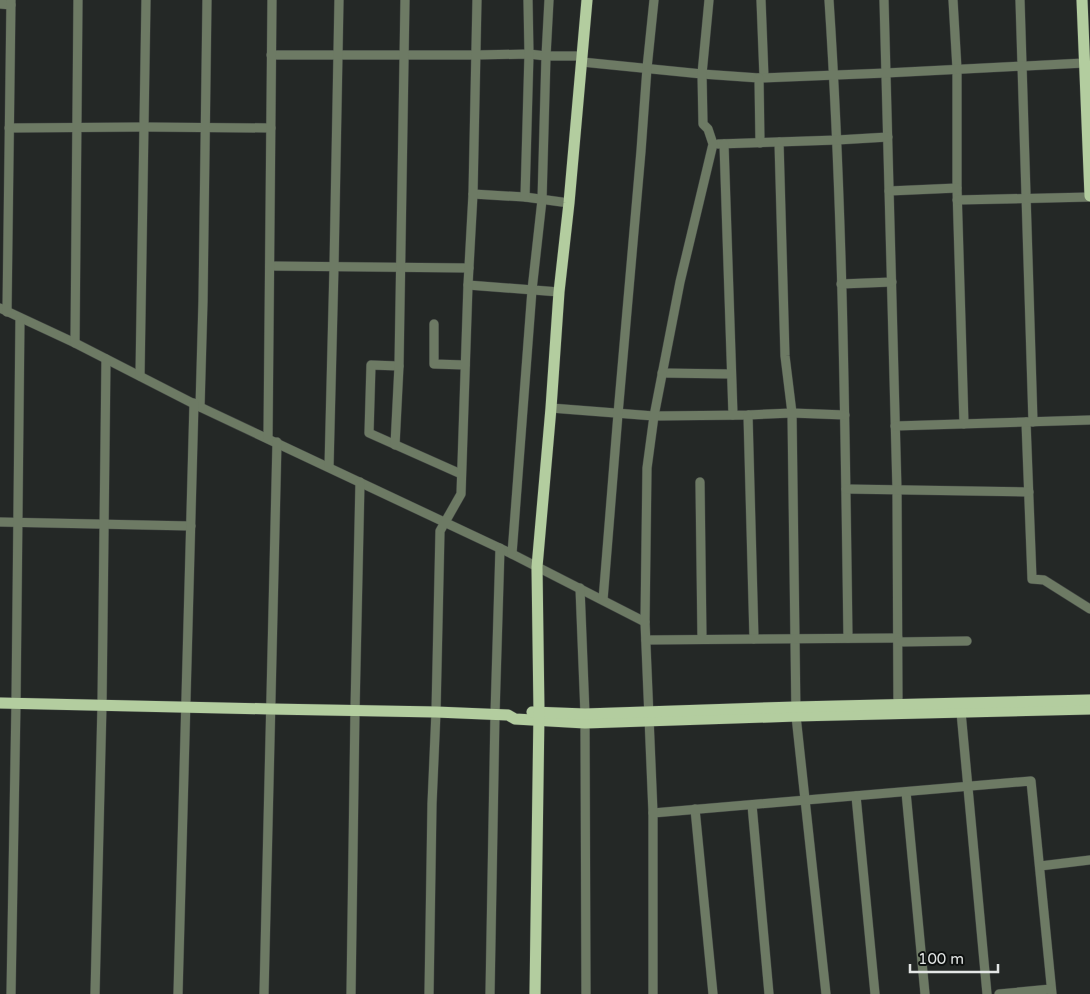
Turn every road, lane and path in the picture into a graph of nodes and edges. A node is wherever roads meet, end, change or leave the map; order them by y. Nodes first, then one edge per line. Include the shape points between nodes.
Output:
1 (78, 0) edge
2 (146, 0) edge
3 (208, 0) edge
4 (272, 0) edge
5 (339, 0) edge
6 (405, 0) edge
7 (477, 0) edge
8 (528, 0) edge
9 (549, 0) edge
10 (587, 0) edge
11 (654, 0) edge
12 (709, 0) edge
13 (762, 0) edge
14 (829, 0) edge
15 (884, 0) edge
16 (953, 0) edge
17 (1020, 0) edge
18 (1082, 0) edge
19 (11, 2) edge
20 (0, 4) edge
21 (529, 54) junction
22 (271, 55) junction
23 (338, 55) junction
24 (404, 55) junction
25 (476, 55) junction
26 (546, 56) junction
27 (582, 59) junction
28 (1084, 63) junction
29 (1022, 66) junction
30 (647, 68) junction
31 (956, 69) junction
32 (886, 73) junction
33 (702, 74) junction
34 (834, 75) junction
35 (761, 78) junction
36 (144, 127) junction
37 (206, 127) junction
38 (9, 128) junction
39 (77, 128) junction
40 (271, 128) junction
41 (888, 137) junction
42 (837, 140) junction
43 (779, 142) junction
44 (760, 143) junction
45 (713, 144) junction
46 (724, 144) junction
47 (957, 188) junction
48 (889, 191) junction
49 (472, 194) junction
50 (1090, 196) edge
51 (525, 197) junction
52 (1026, 199) junction
53 (542, 200) junction
54 (957, 200) junction
55 (569, 203) junction
56 (270, 266) junction
57 (334, 267) junction
58 (401, 267) junction
59 (469, 268) junction
60 (892, 282) junction
61 (841, 284) junction
62 (468, 285) junction
63 (532, 290) junction
64 (559, 292) junction
65 (3, 310) edge
66 (20, 318) junction
67 (434, 324) dead end
68 (75, 344) junction
69 (106, 359) junction
70 (465, 365) junction
71 (399, 366) junction
72 (662, 373) junction
73 (731, 374) junction
74 (140, 376) junction
75 (197, 405) junction
76 (551, 408) junction
77 (792, 412) junction
78 (618, 414) junction
79 (733, 415) junction
80 (748, 415) junction
81 (845, 415) junction
82 (654, 416) junction
83 (1090, 420) edge
84 (1029, 422) junction
85 (964, 424) junction
86 (895, 426) junction
87 (268, 438) junction
88 (277, 442) junction
89 (395, 445) junction
90 (329, 467) junction
91 (461, 474) junction
92 (360, 482) junction
93 (700, 482) dead end
94 (846, 489) junction
95 (897, 490) junction
96 (1029, 492) junction
97 (0, 522) edge
98 (18, 522) junction
99 (445, 522) junction
100 (103, 524) junction
101 (191, 526) junction
102 (500, 548) junction
103 (512, 554) junction
104 (537, 567) junction
105 (580, 588) junction
106 (603, 600) junction
107 (1090, 609) edge
108 (645, 622) junction
109 (848, 638) junction
110 (702, 639) junction
111 (754, 639) junction
112 (796, 639) junction
113 (646, 640) junction
114 (898, 640) junction
115 (967, 641) dead end
116 (1090, 700) edge
117 (0, 703) edge
118 (16, 703) junction
119 (102, 705) junction
120 (898, 705) junction
121 (186, 707) junction
122 (271, 709) junction
123 (1090, 709) edge
124 (355, 710) junction
125 (796, 711) junction
126 (436, 712) junction
127 (961, 712) junction
128 (495, 714) junction
129 (538, 716) junction
130 (649, 716) junction
131 (585, 718) junction
132 (967, 787) junction
133 (906, 792) junction
134 (856, 796) junction
135 (805, 800) junction
136 (752, 805) junction
137 (695, 809) junction
138 (653, 813) junction
139 (1090, 860) edge
140 (1040, 866) junction
141 (1052, 992) edge
142 (10, 994) edge
143 (95, 994) edge
144 (178, 994) edge
145 (264, 994) edge
146 (351, 994) edge
147 (429, 994) edge
148 (490, 994) edge
149 (535, 994) edge
150 (586, 994) edge
151 (652, 994) edge
152 (712, 994) edge
153 (769, 994) edge
154 (826, 994) edge
155 (875, 994) edge
156 (926, 994) edge
157 (987, 994) edge
158 (999, 994) edge

1 - 39 street
2 - 36 street
3 - 37 street
4 - 22 street
5 - 23 street
6 - 24 street
7 - 25 street
8 - 21 street
9 - 26 street
10 - 27 main road
11 - 30 street
12 - 33 street
13 - 35 street
14 - 34 street
15 - 32 street
16 - 31 street
17 - 29 street
18 - 28 main road
19 - 20 street
19 - 38 street
21 - 25 street
21 - 26 street
21 - 51 street
22 - 23 street
22 - 40 street
23 - 24 street
23 - 57 street
24 - 25 street
24 - 58 street
25 - 49 street
26 - 27 street
26 - 53 street
27 - 30 street
27 - 55 main road
28 - 29 street
28 - 50 main road
29 - 31 street
29 - 52 street
30 - 33 street
30 - 78 street
31 - 32 street
31 - 47 street
32 - 34 street
32 - 41 street
33 - 35 street
33 - 45 street via 704,124
34 - 35 street
34 - 42 street
35 - 44 street
36 - 37 street
36 - 39 street
36 - 74 street
37 - 40 street
37 - 75 street via 203,302
38 - 39 street
38 - 65 street
39 - 68 street
40 - 56 street
41 - 42 street
41 - 48 street
42 - 43 street
42 - 61 street
43 - 44 street
43 - 77 street via 785,356
44 - 46 street
45 - 46 street
45 - 72 street
46 - 73 street
47 - 48 street
47 - 54 street
48 - 60 street
49 - 51 street
49 - 59 street
50 - 52 street
51 - 53 street
52 - 54 street
52 - 84 street
53 - 55 street
53 - 63 street
54 - 85 street
55 - 64 main road
56 - 57 street
56 - 87 street
57 - 58 street
57 - 90 street
58 - 59 street
58 - 71 street
59 - 62 street
60 - 61 street
60 - 86 street
61 - 81 street
62 - 63 street
62 - 70 street
63 - 64 street
63 - 103 street
64 - 76 main road
65 - 66 street
66 - 68 street
66 - 98 street
67 - 70 street via 434,364
68 - 69 street
69 - 74 street
69 - 100 street
70 - 91 street
71 - 89 street
71 - 89 street via 371,365 369,433
72 - 73 street
72 - 82 street
73 - 79 street
74 - 75 street
75 - 87 street
75 - 101 street
76 - 78 street
76 - 104 main road
77 - 80 street
77 - 81 street
77 - 112 street
78 - 82 street
78 - 106 street
79 - 80 street
79 - 82 street
80 - 111 street
81 - 94 street
82 - 108 street via 647,468
83 - 84 street
84 - 85 street
84 - 96 street
85 - 86 street
86 - 95 street
87 - 88 street
88 - 90 street
88 - 122 street
89 - 91 street
90 - 92 street
91 - 99 street via 461,494
92 - 99 street
92 - 124 street
93 - 110 street
94 - 95 street
94 - 109 street
95 - 96 street
95 - 114 street
96 - 107 street via 1032,580 1044,580
97 - 98 street
98 - 100 street
98 - 118 street
99 - 102 street
99 - 126 street via 440,531
100 - 101 street
100 - 119 street
101 - 121 street
102 - 103 street
102 - 128 street
103 - 104 street
104 - 105 street
104 - 129 main road
105 - 106 street
105 - 131 street
106 - 108 street
108 - 113 street
109 - 112 street
109 - 114 street
110 - 111 street
110 - 113 street
111 - 112 street
112 - 125 street
113 - 130 street
114 - 115 street
114 - 120 street
116 - 120 main road
117 - 118 main road
118 - 119 main road
118 - 142 street
119 - 121 main road
119 - 143 street
120 - 125 main road
121 - 122 main road
121 - 144 street
122 - 124 main road
122 - 145 street
123 - 127 main road
124 - 126 main road
124 - 146 street
125 - 127 main road
125 - 130 main road
125 - 135 street
126 - 128 main road
126 - 147 street
127 - 132 street
128 - 129 main road via 515,712
128 - 148 street
129 - 131 main road
129 - 149 main road
130 - 131 main road
130 - 138 street
131 - 150 street
132 - 133 street
132 - 140 street via 1032,781
132 - 157 street
133 - 134 street
133 - 156 street
134 - 135 street
134 - 155 street
135 - 136 street
135 - 154 street
136 - 137 street
136 - 153 street
137 - 138 street
137 - 152 street
138 - 151 street
139 - 140 street
140 - 141 street
141 - 158 street

